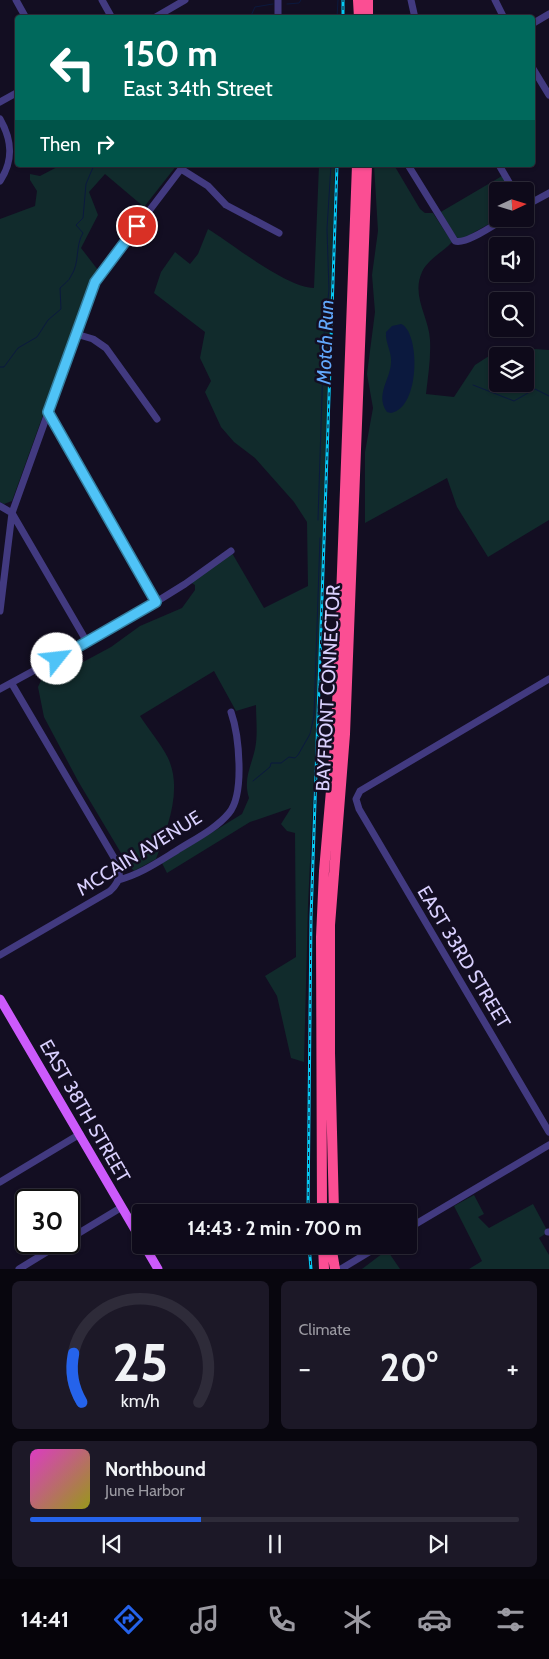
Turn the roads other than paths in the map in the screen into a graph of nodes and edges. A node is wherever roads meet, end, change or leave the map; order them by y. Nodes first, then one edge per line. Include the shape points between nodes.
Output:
1 (16, 0) edge
2 (102, 0) edge
3 (185, 0) edge
4 (278, 0) edge
5 (358, 0) edge
6 (368, 0) edge
7 (495, 0) edge
8 (549, 14) edge
9 (24, 15) edge
10 (110, 15) edge
11 (159, 15) edge
12 (278, 15) edge
13 (359, 15) edge
14 (368, 15) edge
15 (502, 15) edge
16 (535, 22) edge
17 (535, 72) edge
18 (15, 94) edge
19 (549, 95) edge
20 (0, 102) edge
21 (0, 119) edge
22 (182, 167) edge
23 (357, 167) edge
24 (366, 167) edge
25 (409, 167) edge
26 (500, 167) edge
27 (0, 181) edge
28 (509, 182) edge
29 (549, 193) edge
30 (534, 201) edge
31 (489, 227) edge
32 (279, 233) dead end
33 (76, 334) junction
34 (48, 412) junction
35 (157, 419) dead end
36 (0, 506) edge
37 (12, 513) junction
38 (231, 551) dead end
39 (156, 602) junction
40 (0, 611) edge
41 (87, 642) junction
42 (549, 680) edge
43 (12, 684) junction
44 (0, 690) edge
45 (232, 712) dead end
46 (118, 880) junction
47 (0, 955) edge
48 (0, 999) edge
49 (549, 1132) edge
50 (80, 1134) junction
51 (321, 1135) junction
52 (549, 1145) edge
53 (0, 1182) edge
54 (322, 1204) edge
55 (329, 1204) edge
56 (334, 1204) edge
57 (122, 1207) junction
58 (417, 1223) edge
59 (132, 1224) edge
60 (80, 1232) edge
61 (43, 1254) edge
62 (149, 1254) edge
63 (323, 1254) edge
64 (333, 1254) edge
65 (335, 1254) edge
66 (365, 1254) edge
67 (19, 1269) edge
68 (158, 1269) edge
69 (324, 1269) edge
70 (336, 1269) edge
71 (341, 1269) edge

1 - 9 street
2 - 10 street
3 - 11 street
4 - 12 street
5 - 13 highway
6 - 14 highway
7 - 15 street
8 - 16 street
17 - 19 street
18 - 20 street
21 - 27 street via 8,135 10,150 9,163
22 - 32 street via 208,186 226,205
22 - 33 street via 97,278
23 - 51 highway, BAYFRONT CONNECTOR via 336,723 321,919
24 - 56 highway, BAYFRONT CONNECTOR via 345,734 330,924
25 - 31 street via 458,243
26 - 28 street
29 - 30 street
33 - 34 street
33 - 35 street via 93,339 106,348
34 - 37 street
34 - 39 street
36 - 37 street
37 - 40 street
37 - 41 street
38 - 39 street
39 - 41 street
41 - 43 street
42 - 49 street, EAST 33RD STREET via 368,785 356,796 359,810
43 - 44 street
43 - 46 street via 116,861 120,869
45 - 46 street, MCCAIN AVENUE via 239,764 235,802 230,813 205,833 135,875
46 - 47 street, MCCAIN AVENUE via 110,891
48 - 50 main road, EAST 38TH STREET
50 - 53 street
50 - 57 main road, EAST 38TH STREET
51 - 54 highway, BAYFRONT CONNECTOR
51 - 55 highway
52 - 58 street
57 - 59 main road, EAST 38TH STREET
57 - 60 street
61 - 67 street
62 - 68 main road
63 - 69 highway
64 - 70 highway
65 - 70 highway
66 - 71 street

